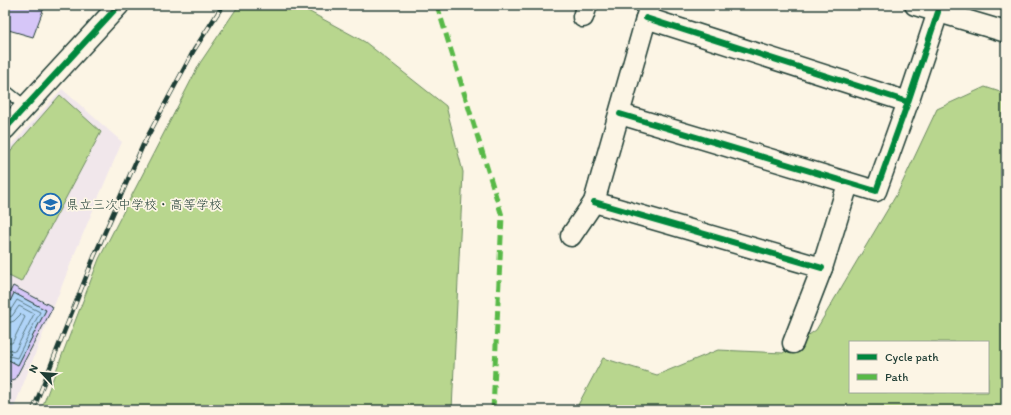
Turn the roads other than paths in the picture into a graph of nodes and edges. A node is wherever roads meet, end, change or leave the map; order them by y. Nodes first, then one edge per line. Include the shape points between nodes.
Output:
1 (119, 5) edge
2 (915, 5) edge
3 (648, 12) edge
4 (938, 12) junction
5 (1006, 32) edge
6 (5, 90) edge
7 (908, 102) junction
8 (25, 106) junction
9 (620, 114) junction
10 (5, 129) edge
11 (848, 184) junction
12 (594, 202) junction
13 (571, 236) dead end
14 (822, 268) junction
15 (793, 343) dead end

1 - 8 street
2 - 4 street
3 - 7 street
3 - 9 street
4 - 5 street
4 - 7 street
6 - 8 lane
7 - 11 street via 876,192
8 - 10 street
9 - 11 street
9 - 12 street
11 - 14 street
12 - 13 street
12 - 14 street
14 - 15 street

